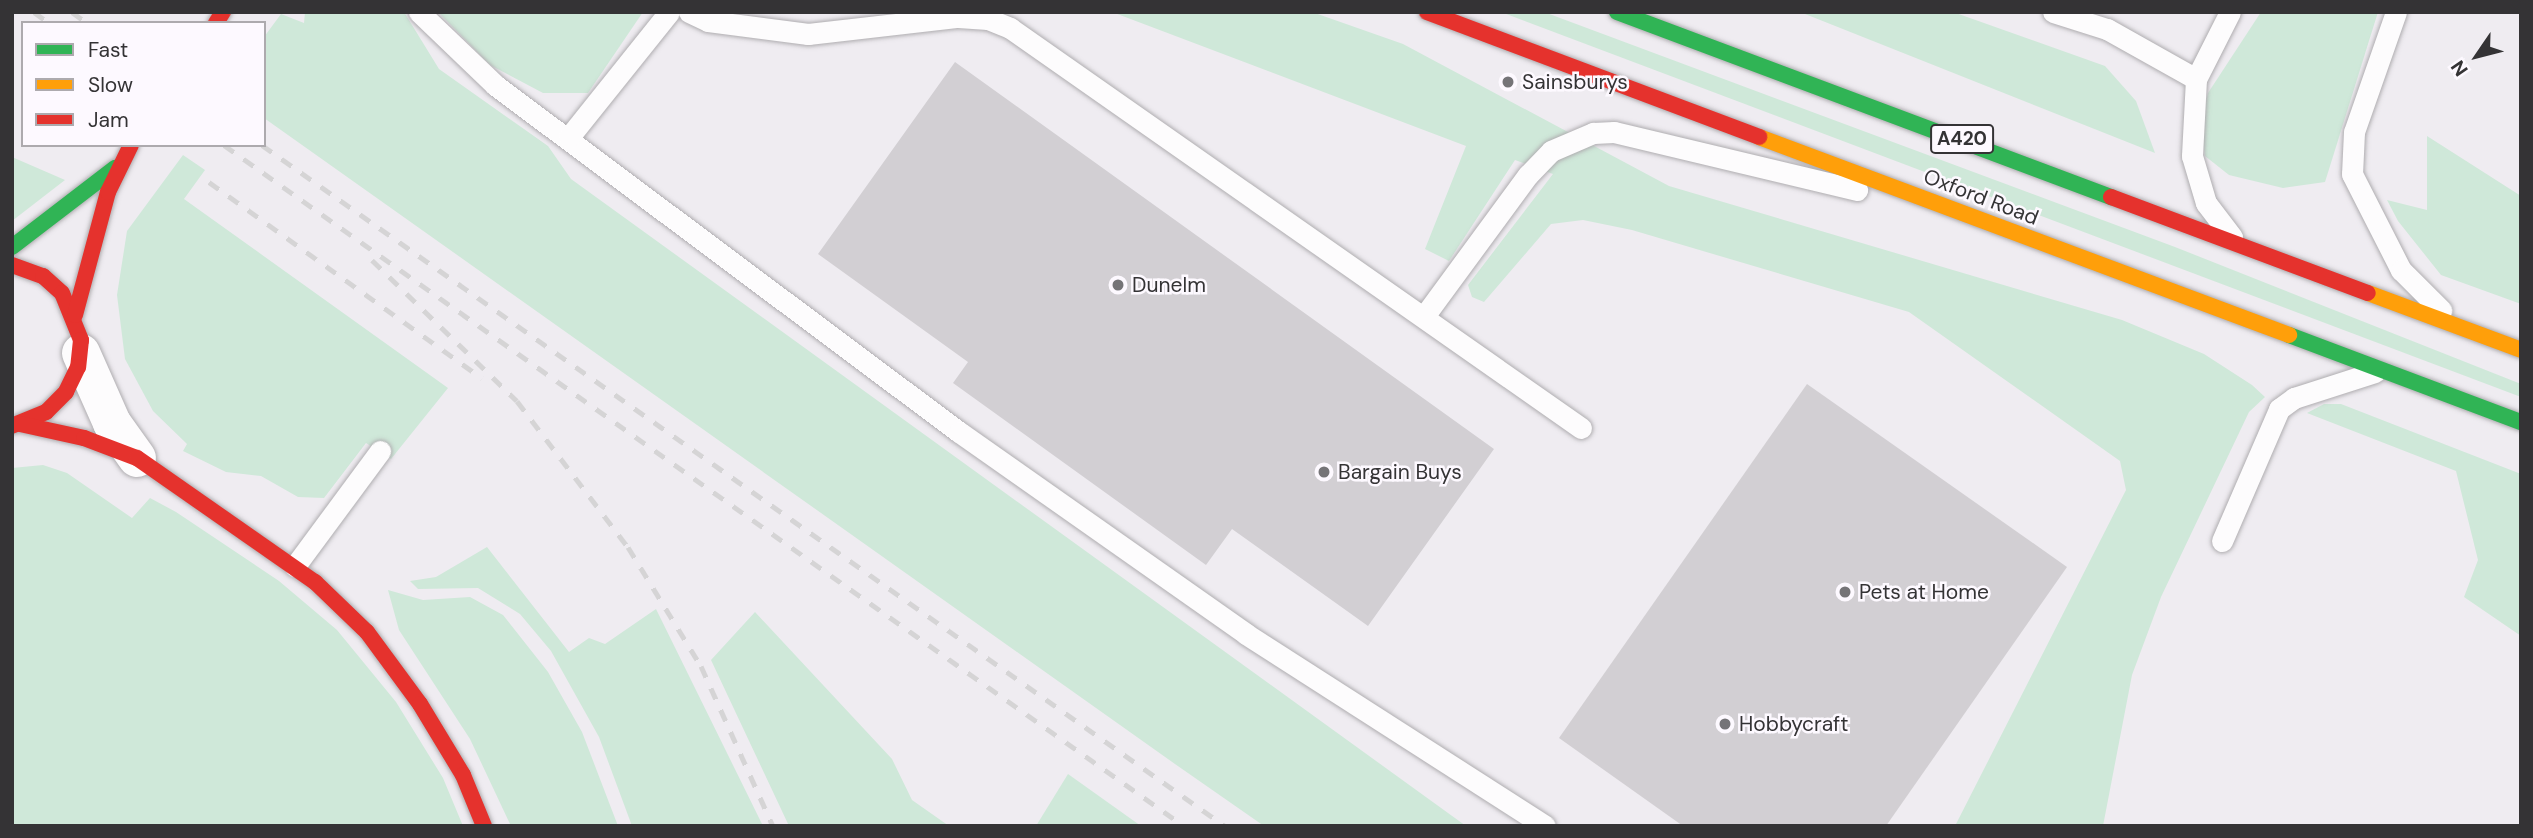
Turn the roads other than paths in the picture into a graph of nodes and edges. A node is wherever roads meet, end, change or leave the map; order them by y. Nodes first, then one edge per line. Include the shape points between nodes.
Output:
1 (419, 12) edge
2 (669, 12) edge
3 (689, 12) edge
4 (1427, 12) edge
5 (1617, 12) edge
6 (2230, 12) edge
7 (2396, 12) edge
8 (2062, 14) edge
9 (2196, 79) junction
10 (569, 137) junction
11 (129, 148) edge
12 (117, 167) junction
13 (1978, 218) junction
14 (2234, 238) junction
15 (12, 247) edge
16 (12, 265) edge
17 (1425, 314) junction
18 (75, 315) junction
19 (2468, 330) junction
20 (2521, 350) edge
21 (80, 353) junction
22 (2375, 372) junction
23 (2521, 422) edge
24 (16, 425) edge
25 (1581, 428) dead end
26 (380, 452) dead end
27 (137, 458) junction
28 (2222, 541) dead end
29 (295, 566) junction
30 (484, 826) edge
31 (1545, 826) edge

1 - 10 lane via 495,85
2 - 10 lane
3 - 17 lane via 708,21 808,34 958,17 999,23
4 - 13 main road, Oxford Road
5 - 14 main road, A420
6 - 9 lane via 2207,47
7 - 19 lane via 2354,132 2352,174 2401,270
8 - 9 lane via 2107,29
9 - 14 lane via 2193,166 2206,203
10 - 31 lane via 958,432 1246,634
11 - 12 main road
12 - 15 main road
12 - 18 main road
13 - 17 lane via 1614,132 1593,133 1551,151 1536,167
13 - 22 main road, Oxford Road
14 - 19 main road, A420
16 - 18 main road via 43,276
17 - 25 lane
18 - 21 main road
19 - 20 main road, A420
21 - 24 main road via 74,380 57,403
21 - 27 street via 96,392
22 - 23 main road, Oxford Road
22 - 28 lane via 2294,398 2279,409
24 - 27 main road via 84,438
26 - 29 lane
27 - 29 main road
29 - 30 main road via 367,632 420,704 463,775

